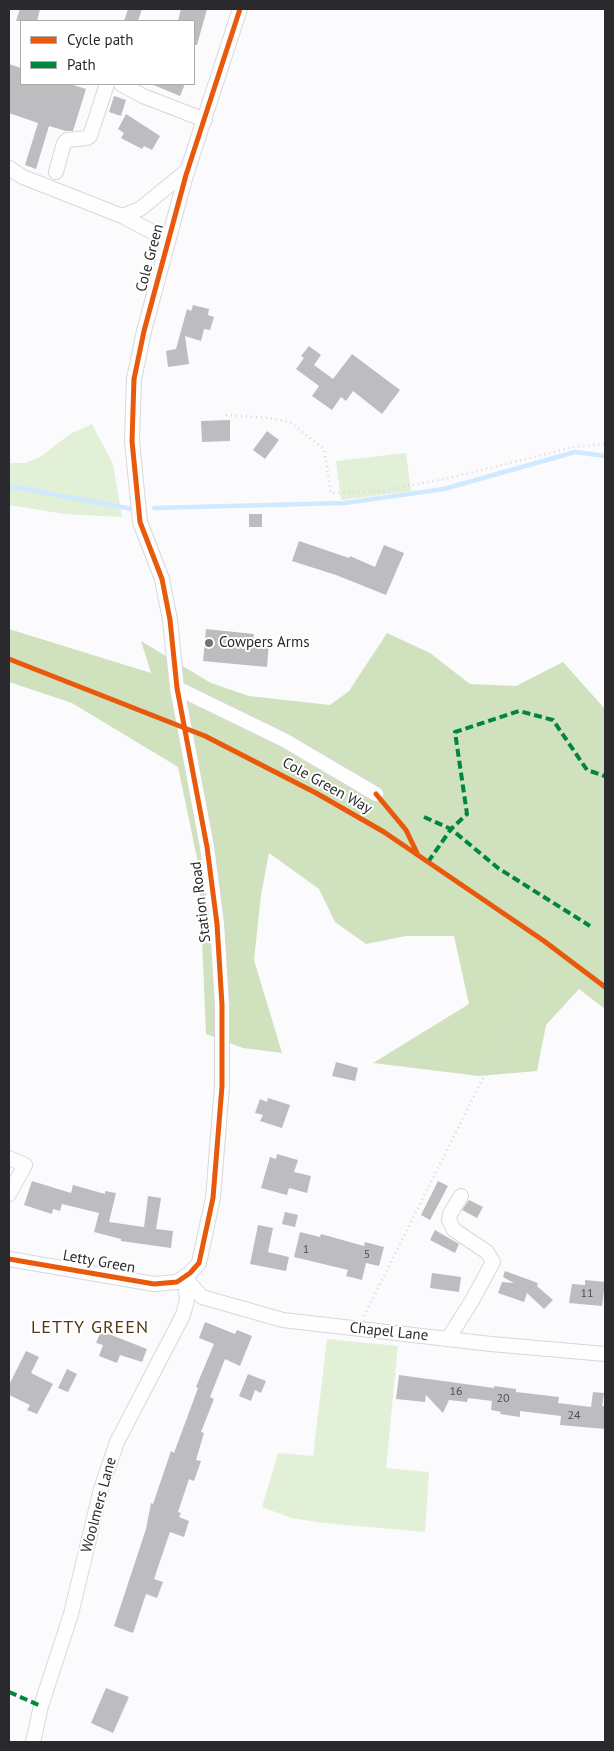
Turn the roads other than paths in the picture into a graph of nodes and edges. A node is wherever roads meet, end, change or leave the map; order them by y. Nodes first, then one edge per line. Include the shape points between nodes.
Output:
1 (240, 9) edge
2 (107, 85) edge
3 (125, 85) edge
4 (205, 120) junction
5 (9, 168) edge
6 (188, 170) junction
7 (56, 172) dead end
8 (122, 216) junction
9 (168, 240) junction
10 (140, 522) joint
11 (177, 688) junction
12 (376, 794) dead end
13 (9, 1158) edge
14 (9, 1194) edge
15 (461, 1196) dead end
16 (9, 1259) edge
17 (184, 1278) junction
18 (448, 1339) junction
19 (605, 1354) edge
20 (33, 1742) edge

1 - 4 street, Cole Green
2 - 7 street via 90,136 67,140
3 - 4 street via 143,96
4 - 6 street, Cole Green
5 - 8 street
6 - 8 street via 140,209
6 - 9 street, Cole Green
8 - 9 street
9 - 10 street, Cole Green via 134,379 132,441
10 - 11 street, Station Road via 162,579
11 - 12 street via 284,740
11 - 17 street, Station Road via 207,847 217,924 222,1005 222,1086 213,1198 202,1254 196,1268
13 - 14 street via 25,1165
15 - 18 street via 450,1214 454,1230 487,1252 493,1262
16 - 17 street, Letty Green via 154,1284
17 - 18 street, Chapel Lane via 198,1294 222,1304 283,1320
17 - 20 street, Woolmers Lane via 188,1300 183,1315 117,1442 101,1489 71,1614 41,1706
18 - 19 street, Chapel Lane

